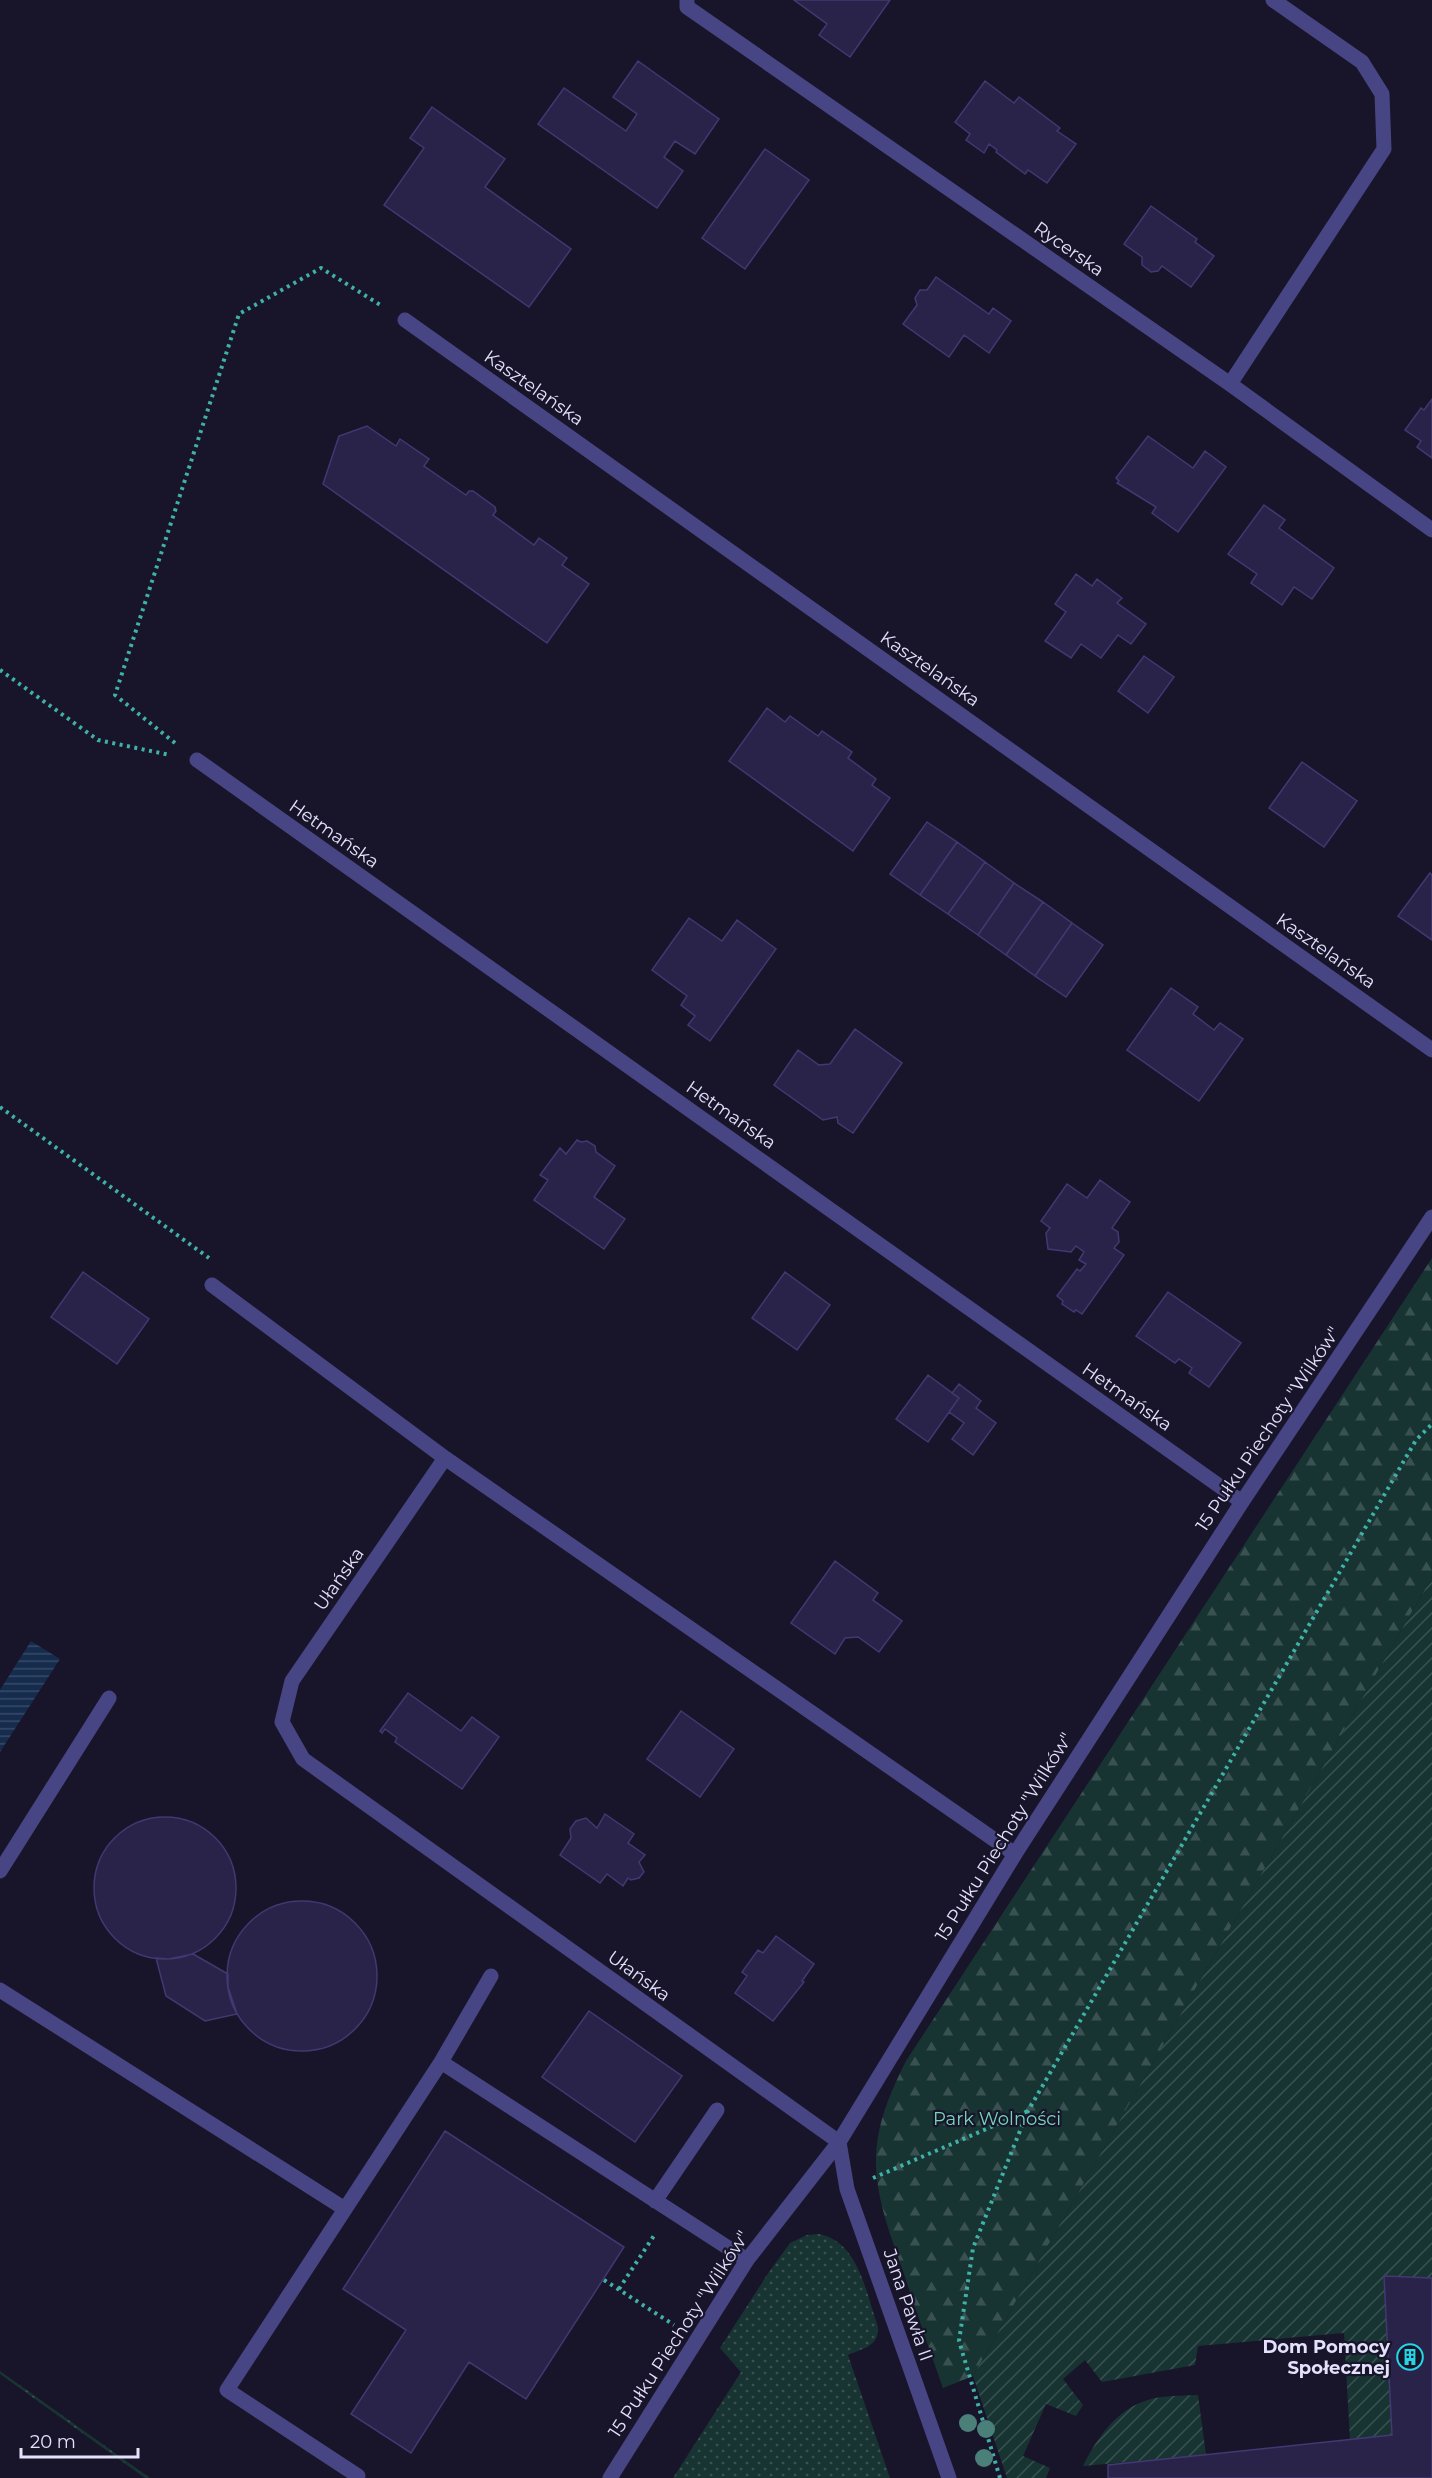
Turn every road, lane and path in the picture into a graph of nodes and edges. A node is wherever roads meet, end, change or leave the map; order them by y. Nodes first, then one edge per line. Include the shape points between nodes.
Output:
1 (687, 0) edge
2 (1274, 0) edge
3 (405, 320) joint
4 (1230, 384) junction
5 (1432, 530) edge
6 (0, 670) edge
7 (197, 760) junction
8 (1432, 1050) edge
9 (0, 1107) edge
10 (1432, 1217) edge
11 (217, 1264) dead end
12 (212, 1285) dead end
13 (1432, 1424) edge
14 (446, 1458) junction
15 (1242, 1502) junction
16 (109, 1698) dead end
17 (1015, 1854) junction
18 (0, 1871) edge
19 (491, 1976) dead end
20 (0, 1990) edge
21 (441, 2062) junction
22 (717, 2110) dead end
23 (1028, 2111) junction
24 (838, 2142) junction
25 (847, 2189) junction
26 (655, 2200) junction
27 (345, 2209) junction
28 (670, 2210) junction
29 (747, 2260) junction
30 (603, 2280) dead end
31 (619, 2289) junction
32 (698, 2339) junction
33 (358, 2476) dead end
34 (610, 2478) edge
35 (949, 2478) edge
36 (999, 2478) edge

1 - 4 street, Rycerska via 687,7
2 - 4 street via 1362,62 1382,94 1384,149
3 - 7 path via 321,268 238,314 116,695
3 - 8 street, Kasztelańska
4 - 5 street, Rycerska
6 - 7 path via 98,740
7 - 15 street, Hetmańska
9 - 11 path
10 - 15 street, 15 Pułku Piechoty "Wilków"
12 - 14 street
13 - 23 path via 1416,1440
14 - 17 street
14 - 24 street, Ułańska via 292,1681 282,1722 303,1760
15 - 17 street, 15 Pułku Piechoty "Wilków"
16 - 18 street
17 - 24 street, 15 Pułku Piechoty "Wilków"
19 - 21 street
20 - 27 street
21 - 26 street
21 - 27 street
22 - 26 street
23 - 25 path
23 - 36 path via 974,2248 959,2341
24 - 25 street, Jana Pawła II
24 - 29 street, 15 Pułku Piechoty "Wilków"
25 - 35 street, Jana Pawła II
26 - 28 street
27 - 33 street via 227,2390
28 - 29 street
28 - 31 path
29 - 32 street, 15 Pułku Piechoty "Wilków"
30 - 31 path
31 - 32 path
32 - 34 street, 15 Pułku Piechoty "Wilków"

